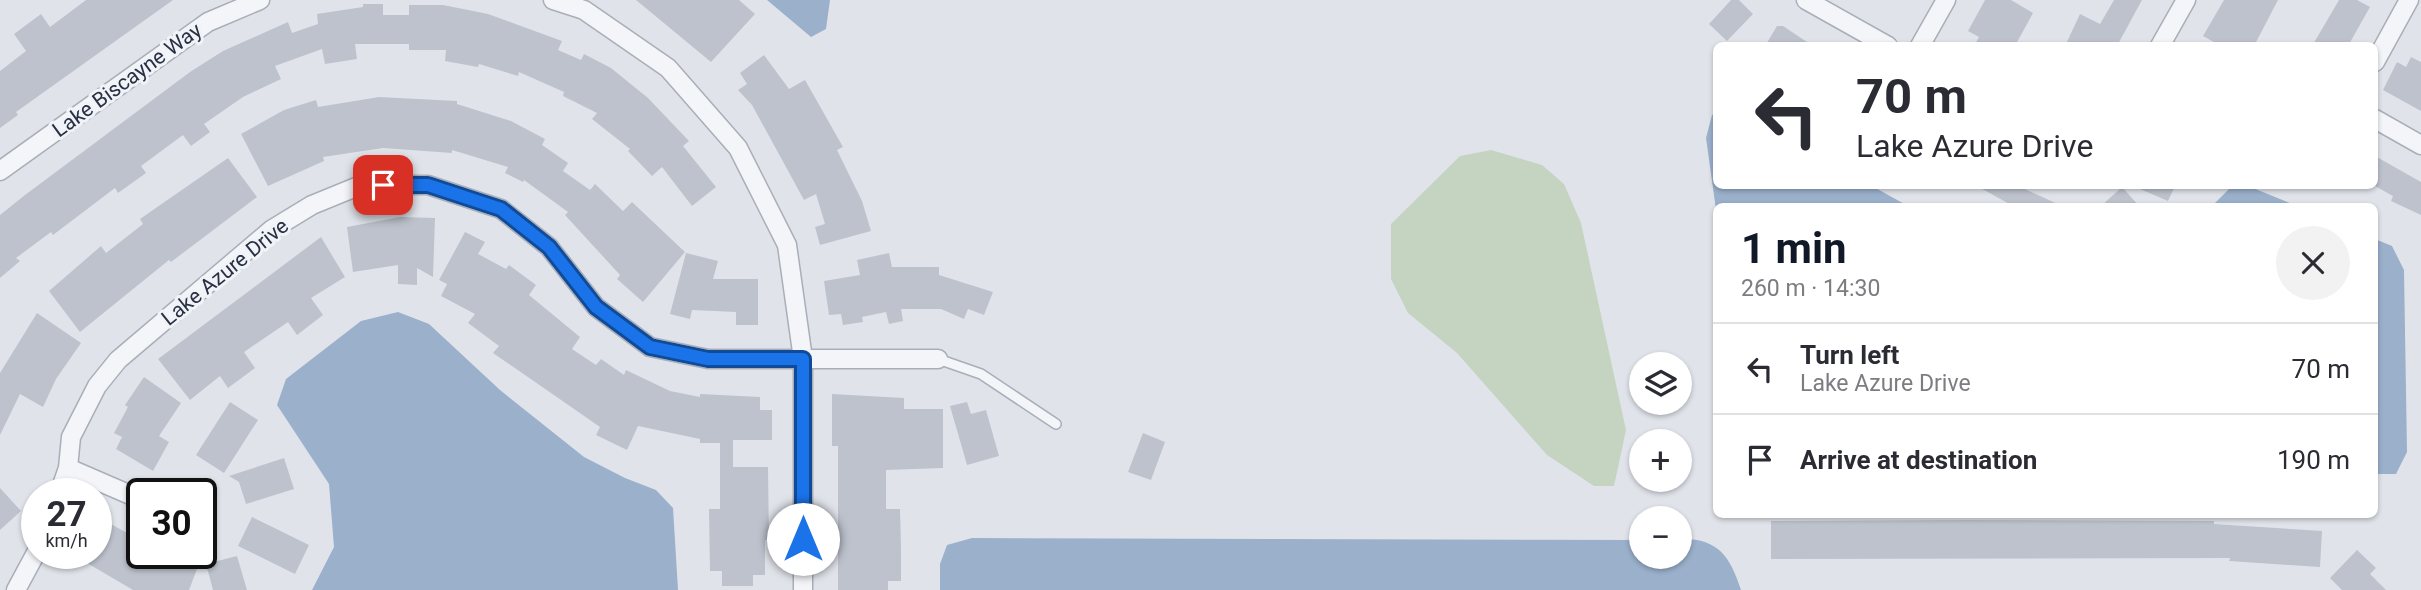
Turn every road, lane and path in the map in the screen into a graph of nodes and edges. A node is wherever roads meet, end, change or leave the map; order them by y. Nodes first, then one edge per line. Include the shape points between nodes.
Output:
1 (260, 0) edge
2 (553, 0) edge
3 (1806, 0) edge
4 (1946, 0) edge
5 (2186, 0) edge
6 (2409, 0) edge
7 (1881, 42) edge
8 (1922, 42) edge
9 (2162, 42) edge
10 (2378, 57) edge
11 (2378, 121) edge
12 (2421, 145) edge
13 (0, 171) edge
14 (803, 359) junction
15 (938, 359) joint
16 (1056, 424) dead end
17 (68, 468) junction
18 (65, 478) edge
19 (126, 493) edge
20 (27, 569) edge
21 (16, 590) edge
22 (803, 590) edge

1 - 13 street, Lake Biscayne Way via 208,22
2 - 14 street via 584,10 668,68 738,148 787,245
3 - 7 street
4 - 8 street
5 - 9 street
6 - 10 street
11 - 12 street
14 - 15 street, Lake Azure Drive
14 - 17 street, Lake Azure Drive via 708,359 650,347 596,307 549,247 501,209 428,185 361,185 312,205 271,230 118,360 97,386 71,437
14 - 22 street
15 - 16 lane via 981,374
17 - 18 street, Lake Azure Drive
17 - 19 street
20 - 21 street

